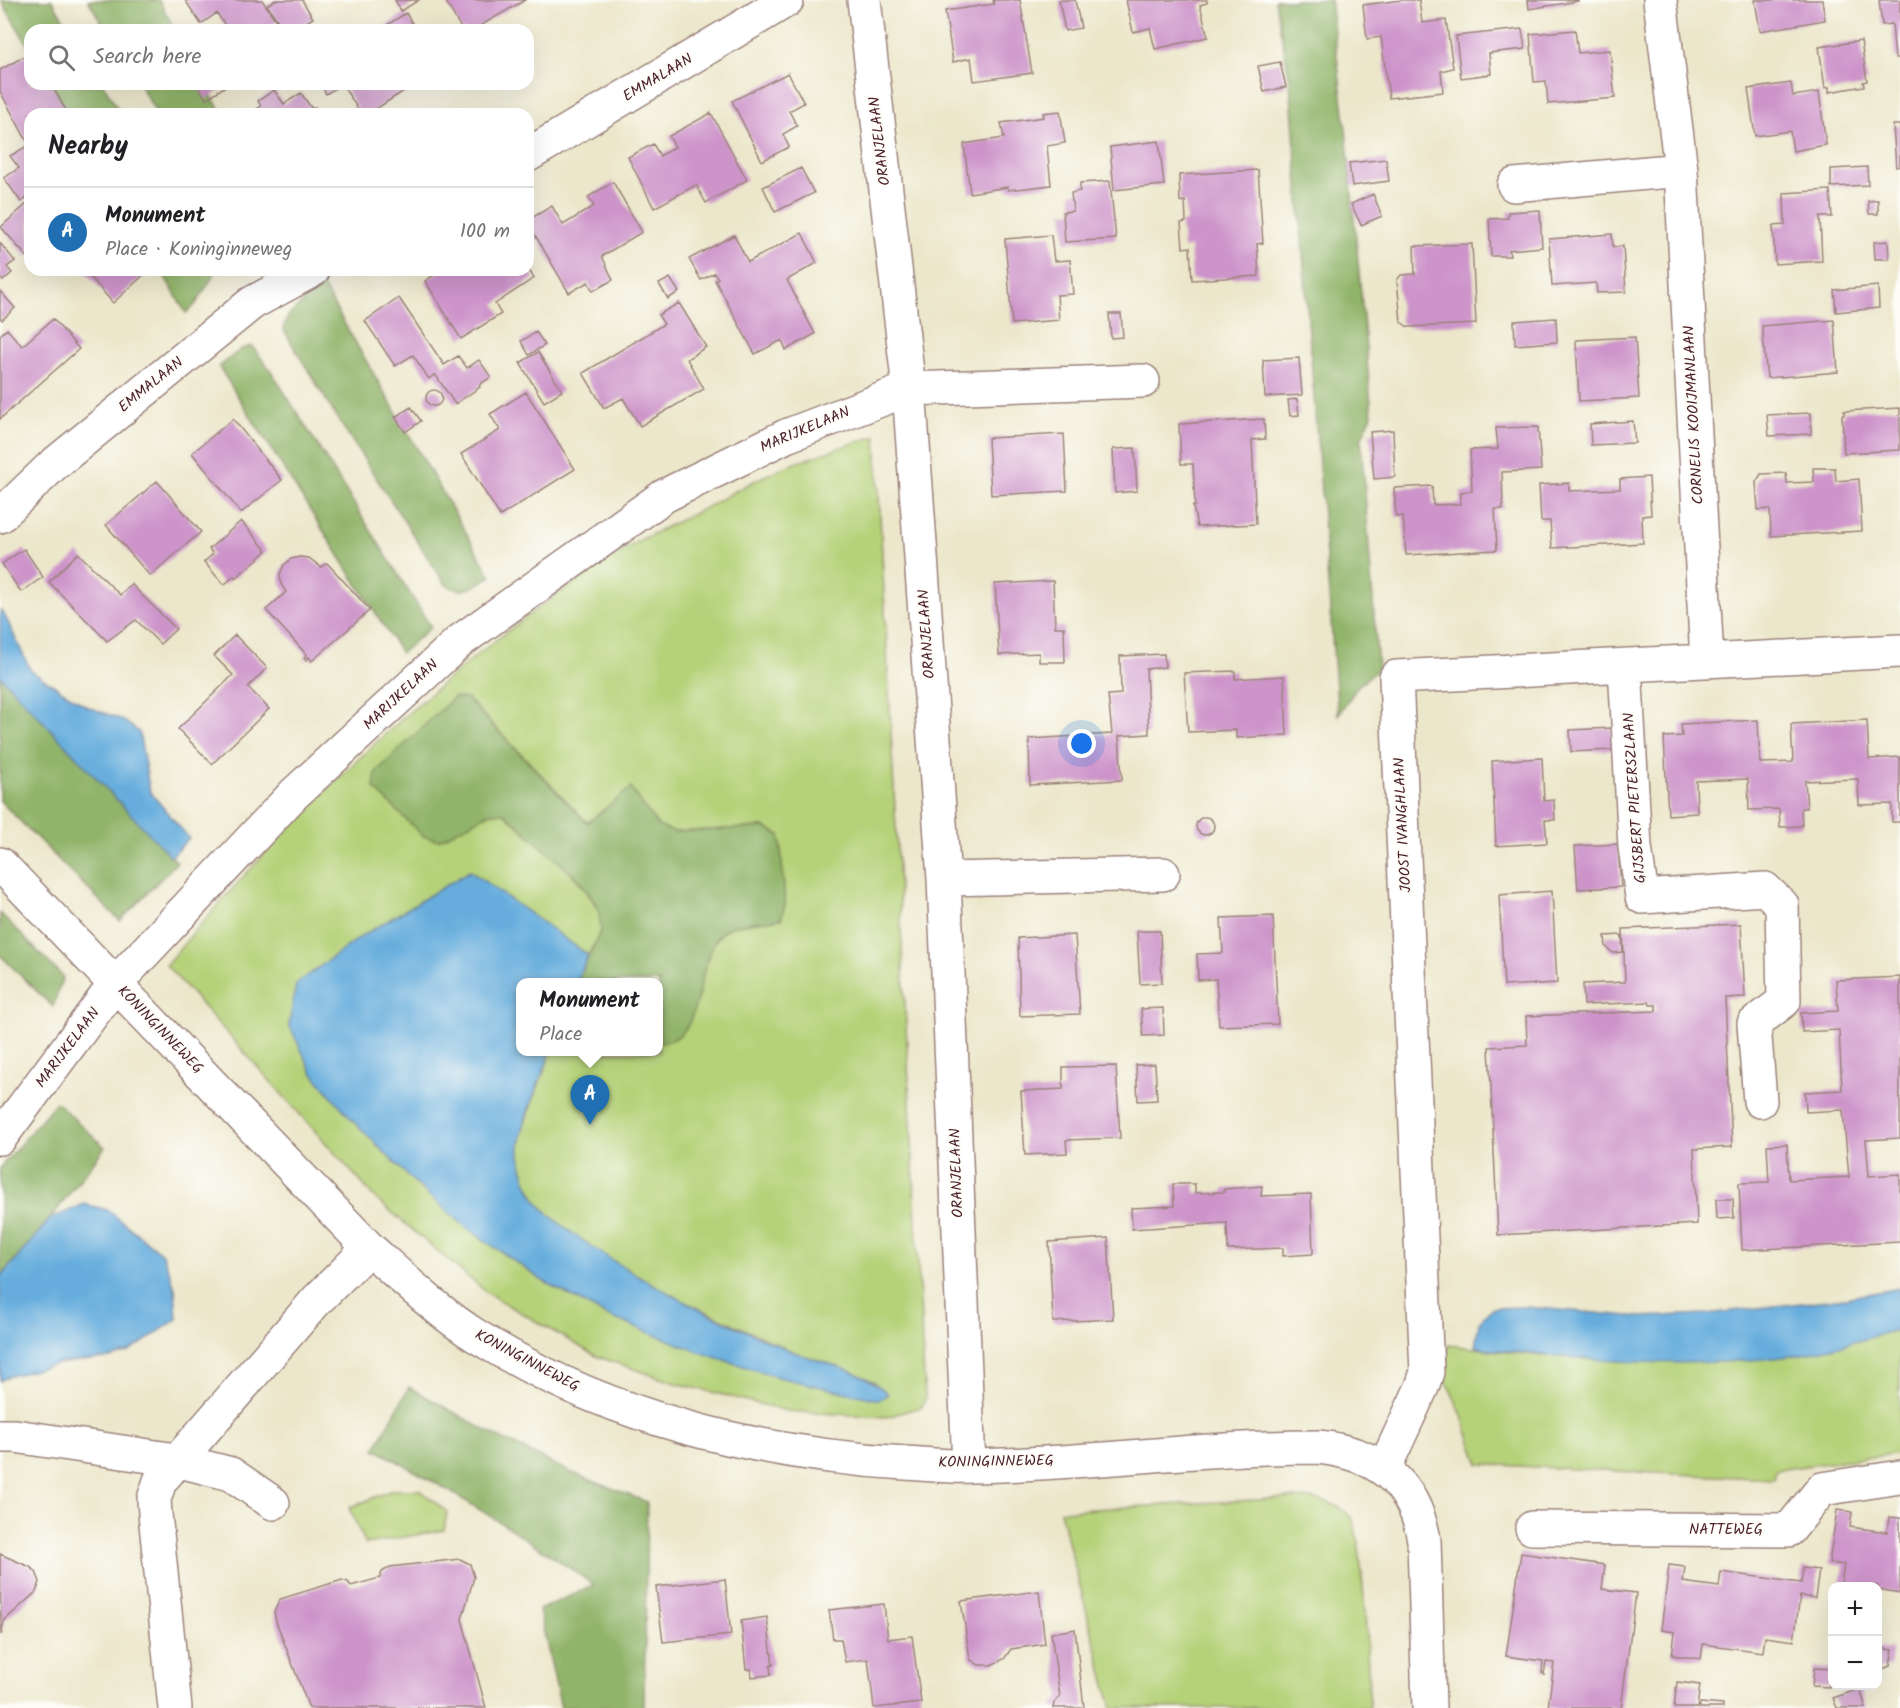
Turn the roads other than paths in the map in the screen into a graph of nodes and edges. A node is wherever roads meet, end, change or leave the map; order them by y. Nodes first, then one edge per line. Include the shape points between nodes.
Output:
1 (787, 0) edge
2 (864, 0) edge
3 (1660, 0) edge
4 (534, 151) edge
5 (1681, 170) junction
6 (1514, 184) dead end
7 (302, 276) edge
8 (1143, 381) dead end
9 (909, 389) junction
10 (0, 516) edge
11 (1900, 651) edge
12 (1707, 661) junction
13 (1626, 666) junction
14 (0, 864) edge
15 (1163, 874) dead end
16 (944, 879) junction
17 (115, 984) junction
18 (1760, 1101) dead end
19 (0, 1137) edge
20 (369, 1248) junction
21 (0, 1436) edge
22 (177, 1460) junction
23 (969, 1466) junction
24 (1384, 1469) junction
25 (1900, 1477) edge
26 (273, 1503) dead end
27 (1532, 1528) dead end
28 (175, 1708) edge
29 (1429, 1708) edge

1 - 4 street, EMMALAAN
2 - 9 street, ORANJELAAN
3 - 5 street, CORNELIS KOOIJMANLAAN
5 - 6 street
5 - 12 street, CORNELIS KOOIJMANLAAN
7 - 10 street, EMMALAAN via 252,303 52,466
8 - 9 street
9 - 16 street, ORANJELAAN
9 - 17 street, MARIJKELAAN via 786,436 664,496 460,641 294,794
11 - 12 street, JOOST IVANGHLAAN
12 - 13 street, JOOST IVANGHLAAN
13 - 18 street, GIJSBERT PIETERSZLAAN via 1635,847 1642,897 1765,889 1782,905 1784,1001 1754,1024
13 - 24 street, JOOST IVANGHLAAN via 1396,677 1426,1372
14 - 17 street, KONINGINNEWEG
15 - 16 street
16 - 23 street, ORANJELAAN
17 - 19 street, MARIJKELAAN
17 - 20 street, KONINGINNEWEG
20 - 22 street via 316,1301
20 - 23 street, KONINGINNEWEG via 477,1337 613,1404 730,1439 798,1453
21 - 22 street
22 - 26 street via 231,1474
22 - 28 street via 160,1480 154,1499
23 - 24 street, KONINGINNEWEG via 1318,1447 1350,1452
24 - 29 street, KONINGINNEWEG via 1417,1509 1425,1540
25 - 27 street, NATTEWEG via 1821,1489 1789,1530

